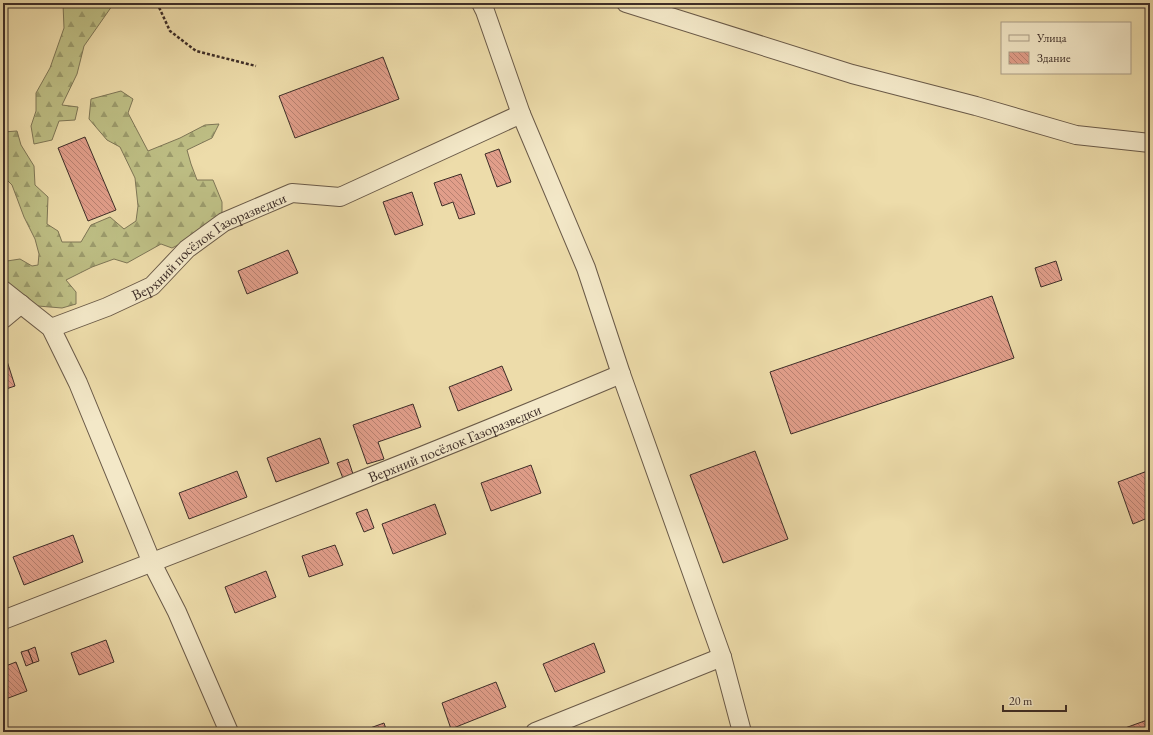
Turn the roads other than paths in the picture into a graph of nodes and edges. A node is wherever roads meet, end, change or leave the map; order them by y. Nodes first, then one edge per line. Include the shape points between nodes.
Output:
1 (481, 3) edge
2 (626, 3) edge
3 (522, 114) junction
4 (1150, 143) edge
5 (3, 290) edge
6 (21, 304) junction
7 (3, 319) edge
8 (51, 328) junction
9 (621, 374) junction
10 (152, 563) junction
11 (3, 620) edge
12 (722, 657) junction
13 (229, 732) edge
14 (535, 732) edge
15 (742, 732) edge

1 - 3 street
2 - 4 street via 852,74 1076,135
3 - 8 street, Верхний посёлок Газоразведки via 340,197 292,193 224,222 188,249 152,286 107,307
3 - 9 street via 586,268
5 - 6 street
6 - 7 street
6 - 8 street
8 - 10 street via 78,383
9 - 10 street, Верхний посёлок Газоразведки via 353,485
9 - 12 street
10 - 11 street, Верхний посёлок Газоразведки
10 - 13 street via 177,612
12 - 14 street
12 - 15 street

